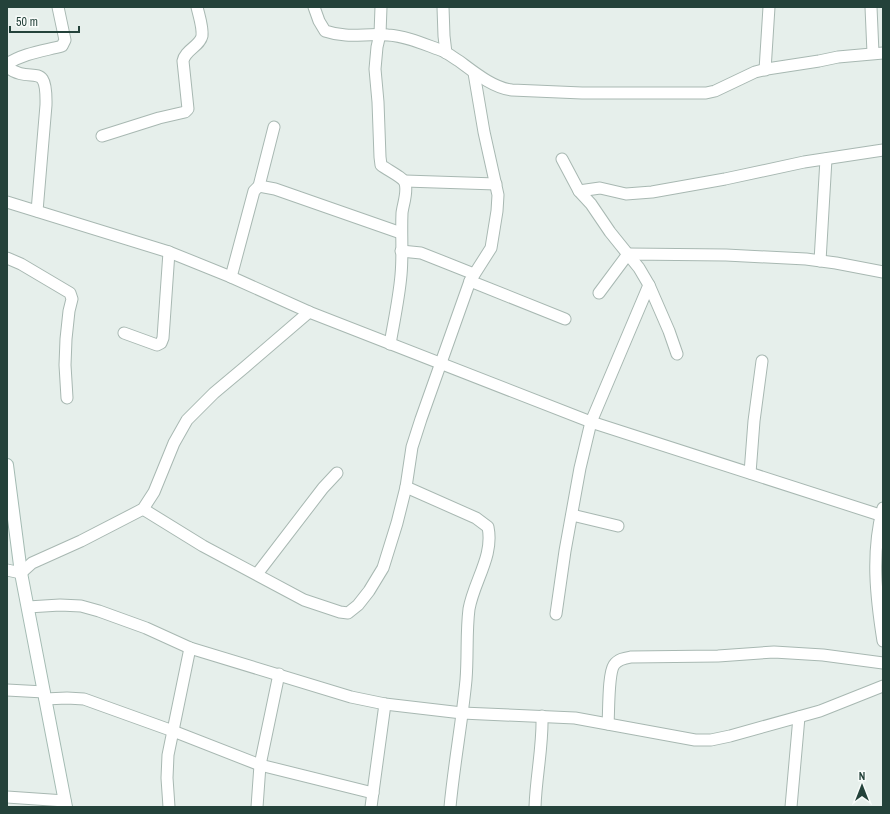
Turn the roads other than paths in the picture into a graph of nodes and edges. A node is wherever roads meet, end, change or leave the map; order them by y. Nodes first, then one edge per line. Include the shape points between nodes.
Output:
1 (58, 7) edge
2 (197, 7) edge
3 (314, 7) edge
4 (381, 7) edge
5 (443, 7) edge
6 (768, 7) edge
7 (871, 7) edge
8 (380, 34) junction
9 (446, 52) junction
10 (878, 53) edge
11 (7, 64) edge
12 (7, 67) edge
13 (765, 70) junction
14 (474, 73) junction
15 (274, 127) dead end
16 (102, 136) dead end
17 (883, 150) edge
18 (562, 159) dead end
19 (826, 159) junction
20 (405, 181) junction
21 (496, 184) junction
22 (259, 186) junction
23 (579, 190) junction
24 (7, 202) edge
25 (38, 210) junction
26 (401, 233) junction
27 (402, 251) junction
28 (169, 252) junction
29 (628, 254) junction
30 (7, 258) edge
31 (820, 261) junction
32 (883, 272) edge
33 (231, 277) junction
34 (472, 277) junction
35 (649, 285) junction
36 (599, 293) dead end
37 (309, 312) junction
38 (564, 319) dead end
39 (124, 333) dead end
40 (390, 344) junction
41 (677, 354) dead end
42 (762, 361) dead end
43 (440, 364) junction
44 (67, 398) dead end
45 (591, 422) junction
46 (7, 465) edge
47 (337, 473) dead end
48 (750, 474) junction
49 (406, 487) junction
50 (143, 509) junction
51 (882, 513) edge
52 (572, 515) junction
53 (618, 526) dead end
54 (7, 570) edge
55 (21, 573) junction
56 (257, 574) junction
57 (28, 607) junction
58 (556, 614) dead end
59 (883, 641) edge
60 (190, 648) junction
61 (883, 663) edge
62 (279, 674) junction
63 (883, 686) edge
64 (7, 690) edge
65 (44, 695) junction
66 (385, 704) junction
67 (462, 713) junction
68 (542, 716) junction
69 (799, 717) junction
70 (608, 724) junction
71 (173, 731) junction
72 (260, 765) junction
73 (373, 793) junction
74 (7, 797) edge
75 (65, 804) edge
76 (169, 807) edge
77 (257, 807) edge
78 (371, 807) edge
79 (450, 807) edge
80 (535, 807) edge
81 (791, 807) edge

1 - 11 street via 64,44 25,55
2 - 16 street via 202,37 183,61 188,109
3 - 8 street via 325,30 343,36
4 - 8 street
5 - 9 street
6 - 13 street
7 - 10 street
8 - 9 street via 398,36
8 - 20 street via 375,69 380,157 382,165
9 - 14 street
10 - 13 street
12 - 25 street via 16,73 36,75 45,81 46,105
13 - 14 street via 755,72 715,91 698,94 582,93 505,89
14 - 21 street
15 - 22 street
17 - 19 street
18 - 23 street
19 - 23 street via 652,192 626,194 600,188
19 - 31 street
20 - 21 street
20 - 26 street
21 - 34 street via 497,211 491,248
22 - 26 street via 275,189
22 - 33 street via 254,191
23 - 29 street
24 - 25 street
25 - 28 street
26 - 27 street
27 - 34 street via 421,253
27 - 40 street via 398,303
28 - 33 street
28 - 39 street via 161,343 157,345
29 - 31 street via 726,255
29 - 35 street
29 - 36 street
30 - 44 street via 70,293 72,299 68,311 65,365
31 - 32 street
33 - 37 street
34 - 38 street
34 - 43 street
35 - 41 street
35 - 45 street
37 - 40 street
37 - 50 street via 214,393 187,420 174,442 154,492
40 - 43 street
42 - 48 street
43 - 45 street
43 - 49 street via 412,447
45 - 48 street
45 - 52 street
46 - 55 street
47 - 56 street
48 - 51 street
49 - 56 street via 382,568 369,591 348,613 304,600
49 - 67 street via 476,518 488,527 489,544 470,603
50 - 55 street via 32,564
50 - 56 street via 203,546
51 - 59 street via 875,564
52 - 53 street
52 - 58 street via 564,551
54 - 55 street
55 - 57 street
57 - 60 street via 81,606 146,628
57 - 65 street
60 - 62 street
60 - 71 street
61 - 70 street via 774,652 622,658 615,663 611,672
62 - 66 street via 351,697
62 - 72 street
63 - 69 street
64 - 65 street
65 - 71 street via 84,699
65 - 75 street
66 - 67 street
66 - 73 street
67 - 68 street
67 - 79 street
68 - 70 street
68 - 80 street
69 - 70 street via 711,740 695,740
69 - 81 street
71 - 72 street
71 - 76 street via 168,755
72 - 73 street
72 - 77 street
73 - 78 street
74 - 75 street

